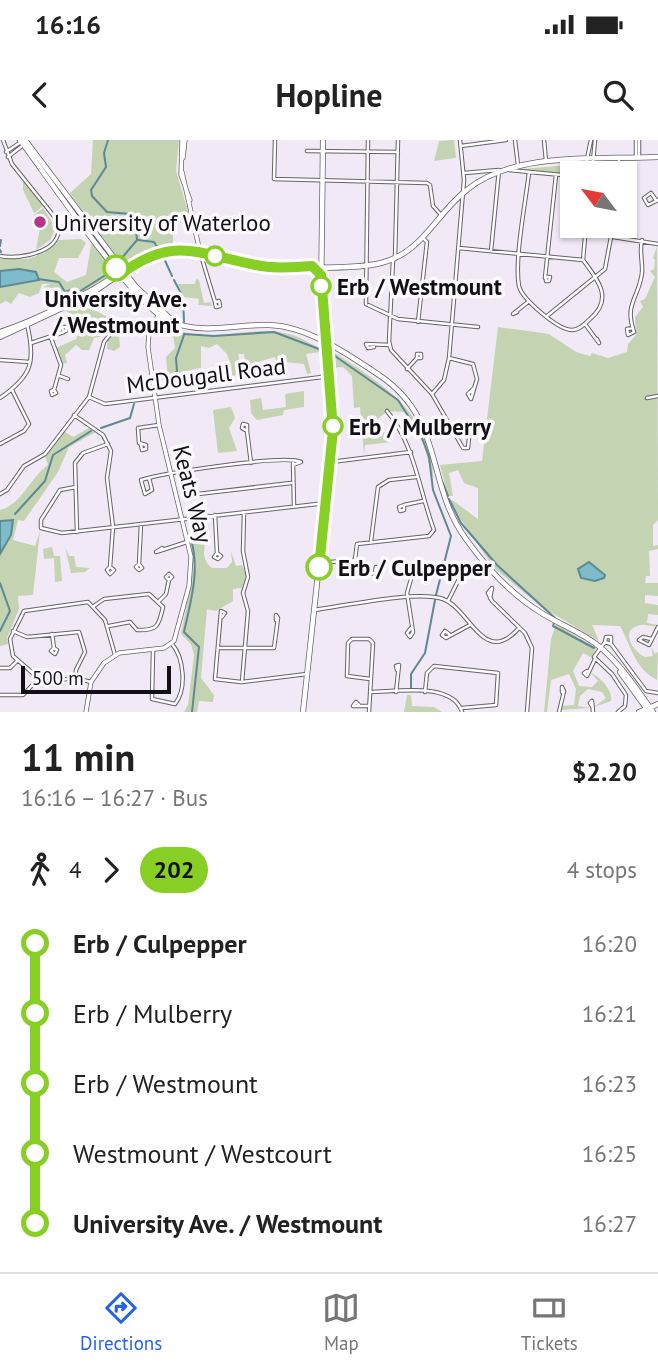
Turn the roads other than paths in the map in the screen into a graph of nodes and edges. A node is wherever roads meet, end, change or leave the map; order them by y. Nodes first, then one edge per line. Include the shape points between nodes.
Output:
1 (3, 140) edge
2 (183, 140) edge
3 (275, 140) edge
4 (323, 140) edge
5 (368, 140) edge
6 (398, 140) edge
7 (460, 140) edge
8 (506, 140) edge
9 (515, 140) edge
10 (544, 140) edge
11 (593, 140) edge
12 (637, 140) edge
13 (24, 141) edge
14 (461, 146) junction
15 (323, 150) junction
16 (307, 151) dead end
17 (368, 151) junction
18 (6, 152) junction
19 (398, 152) junction
20 (8, 157) junction
21 (658, 157) edge
22 (637, 158) junction
23 (619, 159) joint
24 (589, 160) junction
25 (546, 162) junction
26 (519, 168) junction
27 (501, 170) junction
28 (529, 172) junction
29 (464, 173) junction
30 (556, 175) junction
31 (560, 175) edge
32 (322, 181) junction
33 (367, 181) junction
34 (397, 182) junction
35 (463, 192) junction
36 (442, 216) junction
37 (585, 238) edge
38 (611, 238) edge
39 (626, 238) edge
40 (424, 239) junction
41 (642, 240) junction
42 (658, 244) edge
43 (459, 248) junction
44 (491, 251) junction
45 (200, 252) junction
46 (521, 254) junction
47 (321, 255) junction
48 (0, 256) edge
49 (548, 256) junction
50 (394, 259) junction
51 (583, 260) junction
52 (131, 265) junction
53 (312, 266) junction
54 (321, 266) junction
55 (365, 266) junction
56 (122, 272) junction
57 (321, 275) junction
58 (596, 277) junction
59 (545, 278) dead end
60 (133, 284) junction
61 (215, 302) dead end
62 (528, 302) junction
63 (517, 312) dead end
64 (160, 313) junction
65 (390, 316) junction
66 (547, 316) junction
67 (418, 322) junction
68 (27, 324) junction
69 (452, 324) junction
70 (585, 324) junction
71 (478, 327) dead end
72 (633, 328) dead end
73 (150, 329) junction
74 (64, 331) dead end
75 (0, 335) edge
76 (51, 338) junction
77 (597, 339) dead end
78 (31, 343) junction
79 (326, 344) junction
80 (390, 345) junction
81 (374, 347) dead end
82 (417, 358) dead end
83 (449, 358) junction
84 (0, 360) edge
85 (30, 362) junction
86 (407, 369) junction
87 (60, 376) junction
88 (330, 376) junction
89 (68, 379) dead end
90 (474, 388) dead end
91 (12, 390) junction
92 (54, 390) dead end
93 (432, 394) junction
94 (658, 396) edge
95 (89, 397) junction
96 (155, 397) junction
97 (0, 398) edge
98 (647, 398) dead end
99 (387, 411) dead end
100 (75, 415) junction
101 (451, 424) junction
102 (159, 425) junction
103 (247, 431) dead end
104 (0, 444) edge
105 (108, 444) junction
106 (141, 445) dead end
107 (411, 452) junction
108 (292, 460) junction
109 (331, 462) junction
110 (251, 463) junction
111 (293, 465) junction
112 (191, 470) junction
113 (170, 473) junction
114 (416, 477) junction
115 (149, 478) junction
116 (291, 483) junction
117 (76, 487) junction
118 (0, 494) edge
119 (423, 501) junction
120 (326, 503) junction
121 (404, 505) dead end
122 (294, 506) junction
123 (244, 511) junction
124 (215, 515) junction
125 (182, 519) junction
126 (141, 524) junction
127 (113, 527) junction
128 (78, 532) junction
129 (187, 542) junction
130 (371, 542) junction
131 (162, 548) dead end
132 (217, 553) dead end
133 (353, 559) junction
134 (320, 563) junction
135 (139, 564) dead end
136 (110, 567) dead end
137 (415, 571) dead end
138 (377, 573) dead end
139 (459, 578) dead end
140 (169, 580) dead end
141 (407, 598) junction
142 (490, 598) dead end
143 (159, 601) junction
144 (448, 601) junction
145 (94, 606) junction
146 (314, 610) junction
147 (222, 617) dead end
148 (275, 620) dead end
149 (470, 625) junction
150 (107, 626) junction
151 (658, 627) edge
152 (411, 628) dead end
153 (519, 628) junction
154 (13, 631) junction
155 (52, 634) junction
156 (449, 634) dead end
157 (651, 639) dead end
158 (171, 644) junction
159 (600, 647) junction
160 (54, 648) dead end
161 (218, 648) junction
162 (153, 650) junction
163 (244, 650) junction
164 (114, 655) junction
165 (595, 659) junction
166 (17, 661) junction
167 (0, 668) edge
168 (397, 670) dead end
169 (587, 671) dead end
170 (307, 674) junction
171 (75, 678) junction
172 (38, 679) junction
173 (370, 679) junction
174 (242, 681) junction
175 (91, 682) junction
176 (370, 692) junction
177 (396, 692) junction
178 (425, 692) junction
179 (562, 692) dead end
180 (658, 693) edge
181 (0, 695) edge
182 (359, 705) dead end
183 (369, 706) junction
184 (592, 706) dead end
185 (658, 706) edge
186 (649, 709) edge
187 (462, 710) edge
188 (86, 712) edge
189 (303, 712) edge
190 (369, 712) edge
191 (527, 712) edge
192 (559, 712) edge
193 (593, 712) edge
194 (618, 712) edge
195 (639, 712) edge

1 - 18 street
2 - 45 street via 182,185 190,200
3 - 32 street via 274,179
4 - 15 main road
5 - 17 street
6 - 19 street
7 - 14 street
8 - 14 street
9 - 26 street
10 - 25 street
11 - 24 street
12 - 22 street
13 - 18 street
13 - 20 street
13 - 56 main road
14 - 29 street
15 - 16 street
15 - 17 street
15 - 32 main road
17 - 19 street
17 - 33 street
18 - 20 street
19 - 34 street
20 - 48 street via 57,220 59,230 54,241 36,254
21 - 22 main road
22 - 23 main road
23 - 24 main road
24 - 25 main road
25 - 26 main road
26 - 27 main road
26 - 28 street
27 - 29 street
27 - 35 main road
27 - 44 street
28 - 30 street
28 - 46 street
29 - 35 street
30 - 31 street
30 - 49 street
32 - 33 street
32 - 47 main road
33 - 34 street
33 - 55 street
34 - 36 street via 430,184 433,206
34 - 50 street
35 - 36 main road
35 - 43 street
36 - 40 main road
37 - 51 street
38 - 58 street via 607,264
39 - 41 street
40 - 50 main road
40 - 67 street
41 - 42 street
41 - 72 street via 642,274 629,308
43 - 44 street
43 - 69 street
44 - 46 street
45 - 52 main road via 176,250
45 - 53 main road via 263,266
45 - 61 street
46 - 49 street
46 - 62 street via 519,284
47 - 53 main road
47 - 54 main road
49 - 51 street
49 - 59 street
50 - 55 main road
50 - 65 street
51 - 58 street
52 - 56 main road
52 - 56 main road
52 - 60 main road
53 - 54 main road
53 - 57 main road
54 - 55 main road
54 - 57 main road
55 - 65 street via 364,299 369,307
56 - 60 main road
56 - 64 main road
56 - 68 main road
56 - 68 main road
57 - 79 main road
58 - 66 street
58 - 70 street via 603,289 603,304
60 - 64 main road
62 - 63 street
62 - 66 street
64 - 73 street
64 - 79 main road via 201,330 279,326
65 - 67 street
65 - 80 street
66 - 70 street via 568,329
67 - 69 street
68 - 75 main road
68 - 78 street
69 - 71 street
69 - 83 street
70 - 77 street
73 - 95 street via 127,321 111,330 102,346
73 - 96 street, Keats Way
74 - 76 street
76 - 78 street
76 - 87 street via 60,360
78 - 85 street
79 - 88 main road
79 - 159 main road via 379,375 410,404 433,449 450,511 467,541 493,571 540,612
80 - 81 street
80 - 86 street
82 - 86 street
83 - 90 street via 474,364
83 - 93 street via 444,380
84 - 85 street
85 - 91 street via 26,377
86 - 93 street
87 - 89 street
87 - 92 street
88 - 96 street, McDougall Road
88 - 109 main road
91 - 97 street
91 - 104 street via 29,424
93 - 101 street
94 - 98 street
95 - 96 street, McDougall Road via 105,404
95 - 100 street
96 - 102 street, Keats Way
99 - 107 street
100 - 105 street
100 - 118 street via 45,454 24,466
101 - 101 street via 463,448 468,448 470,428
102 - 106 street via 138,428
102 - 113 street, Keats Way
103 - 110 street
105 - 117 street via 78,458
105 - 127 street
107 - 109 street
107 - 114 street
108 - 110 street
108 - 111 street
108 - 111 street via 301,462
109 - 120 main road
110 - 112 street
111 - 116 street
112 - 113 street
112 - 116 street via 198,494
113 - 115 street
113 - 125 street, Keats Way
114 - 119 street
114 - 130 street via 389,480 378,488
115 - 115 street via 141,481 145,494 152,490
116 - 122 street
117 - 128 street
117 - 128 street via 60,490 41,520 41,528
119 - 121 street
119 - 130 street via 433,535
120 - 122 street
120 - 134 main road
122 - 123 street
123 - 124 street
123 - 163 street via 248,576 243,593 248,611
124 - 125 street
124 - 132 street
125 - 126 street
125 - 129 street, Keats Way
126 - 127 street
126 - 135 street
127 - 128 street
127 - 136 street
129 - 131 street
129 - 158 street, Keats Way via 188,586 180,629
130 - 133 street via 357,544
133 - 134 street
133 - 138 street via 354,576
134 - 146 main road
137 - 141 street
139 - 144 street
140 - 143 street
141 - 144 street via 428,596
141 - 146 street
141 - 152 street
142 - 153 street
143 - 145 street via 146,594 102,599
143 - 150 street via 163,607 157,629 136,630 130,622
144 - 149 street
145 - 150 street
145 - 154 street via 85,602 27,609
146 - 170 main road
147 - 161 street
148 - 163 street via 275,647
149 - 153 street via 483,637 497,641
149 - 156 street
150 - 164 street
151 - 157 street
153 - 191 street via 532,648
154 - 155 street via 25,637
154 - 166 street via 11,651
155 - 160 street
155 - 171 street via 80,633 85,652
158 - 162 street
158 - 162 street via 182,663 175,704 152,698
159 - 165 street
159 - 180 street via 605,642 611,644 642,687
159 - 186 main road
161 - 163 street
161 - 174 street via 216,681
162 - 164 street
163 - 174 street
164 - 175 street via 99,667
165 - 169 street
165 - 194 street via 626,695 625,706
166 - 167 street via 10,668
166 - 172 street
168 - 177 street
170 - 174 street
170 - 189 main road
171 - 172 street
171 - 175 street
172 - 181 street via 23,695
173 - 173 street via 372,641 352,639 347,676
173 - 176 street
175 - 188 street
176 - 177 street
176 - 183 street
177 - 178 street
178 - 187 street via 453,697
178 - 187 street via 427,673 434,666 498,673 496,705
179 - 192 street
182 - 183 street
183 - 190 street
184 - 193 street
185 - 186 main road
186 - 195 main road

